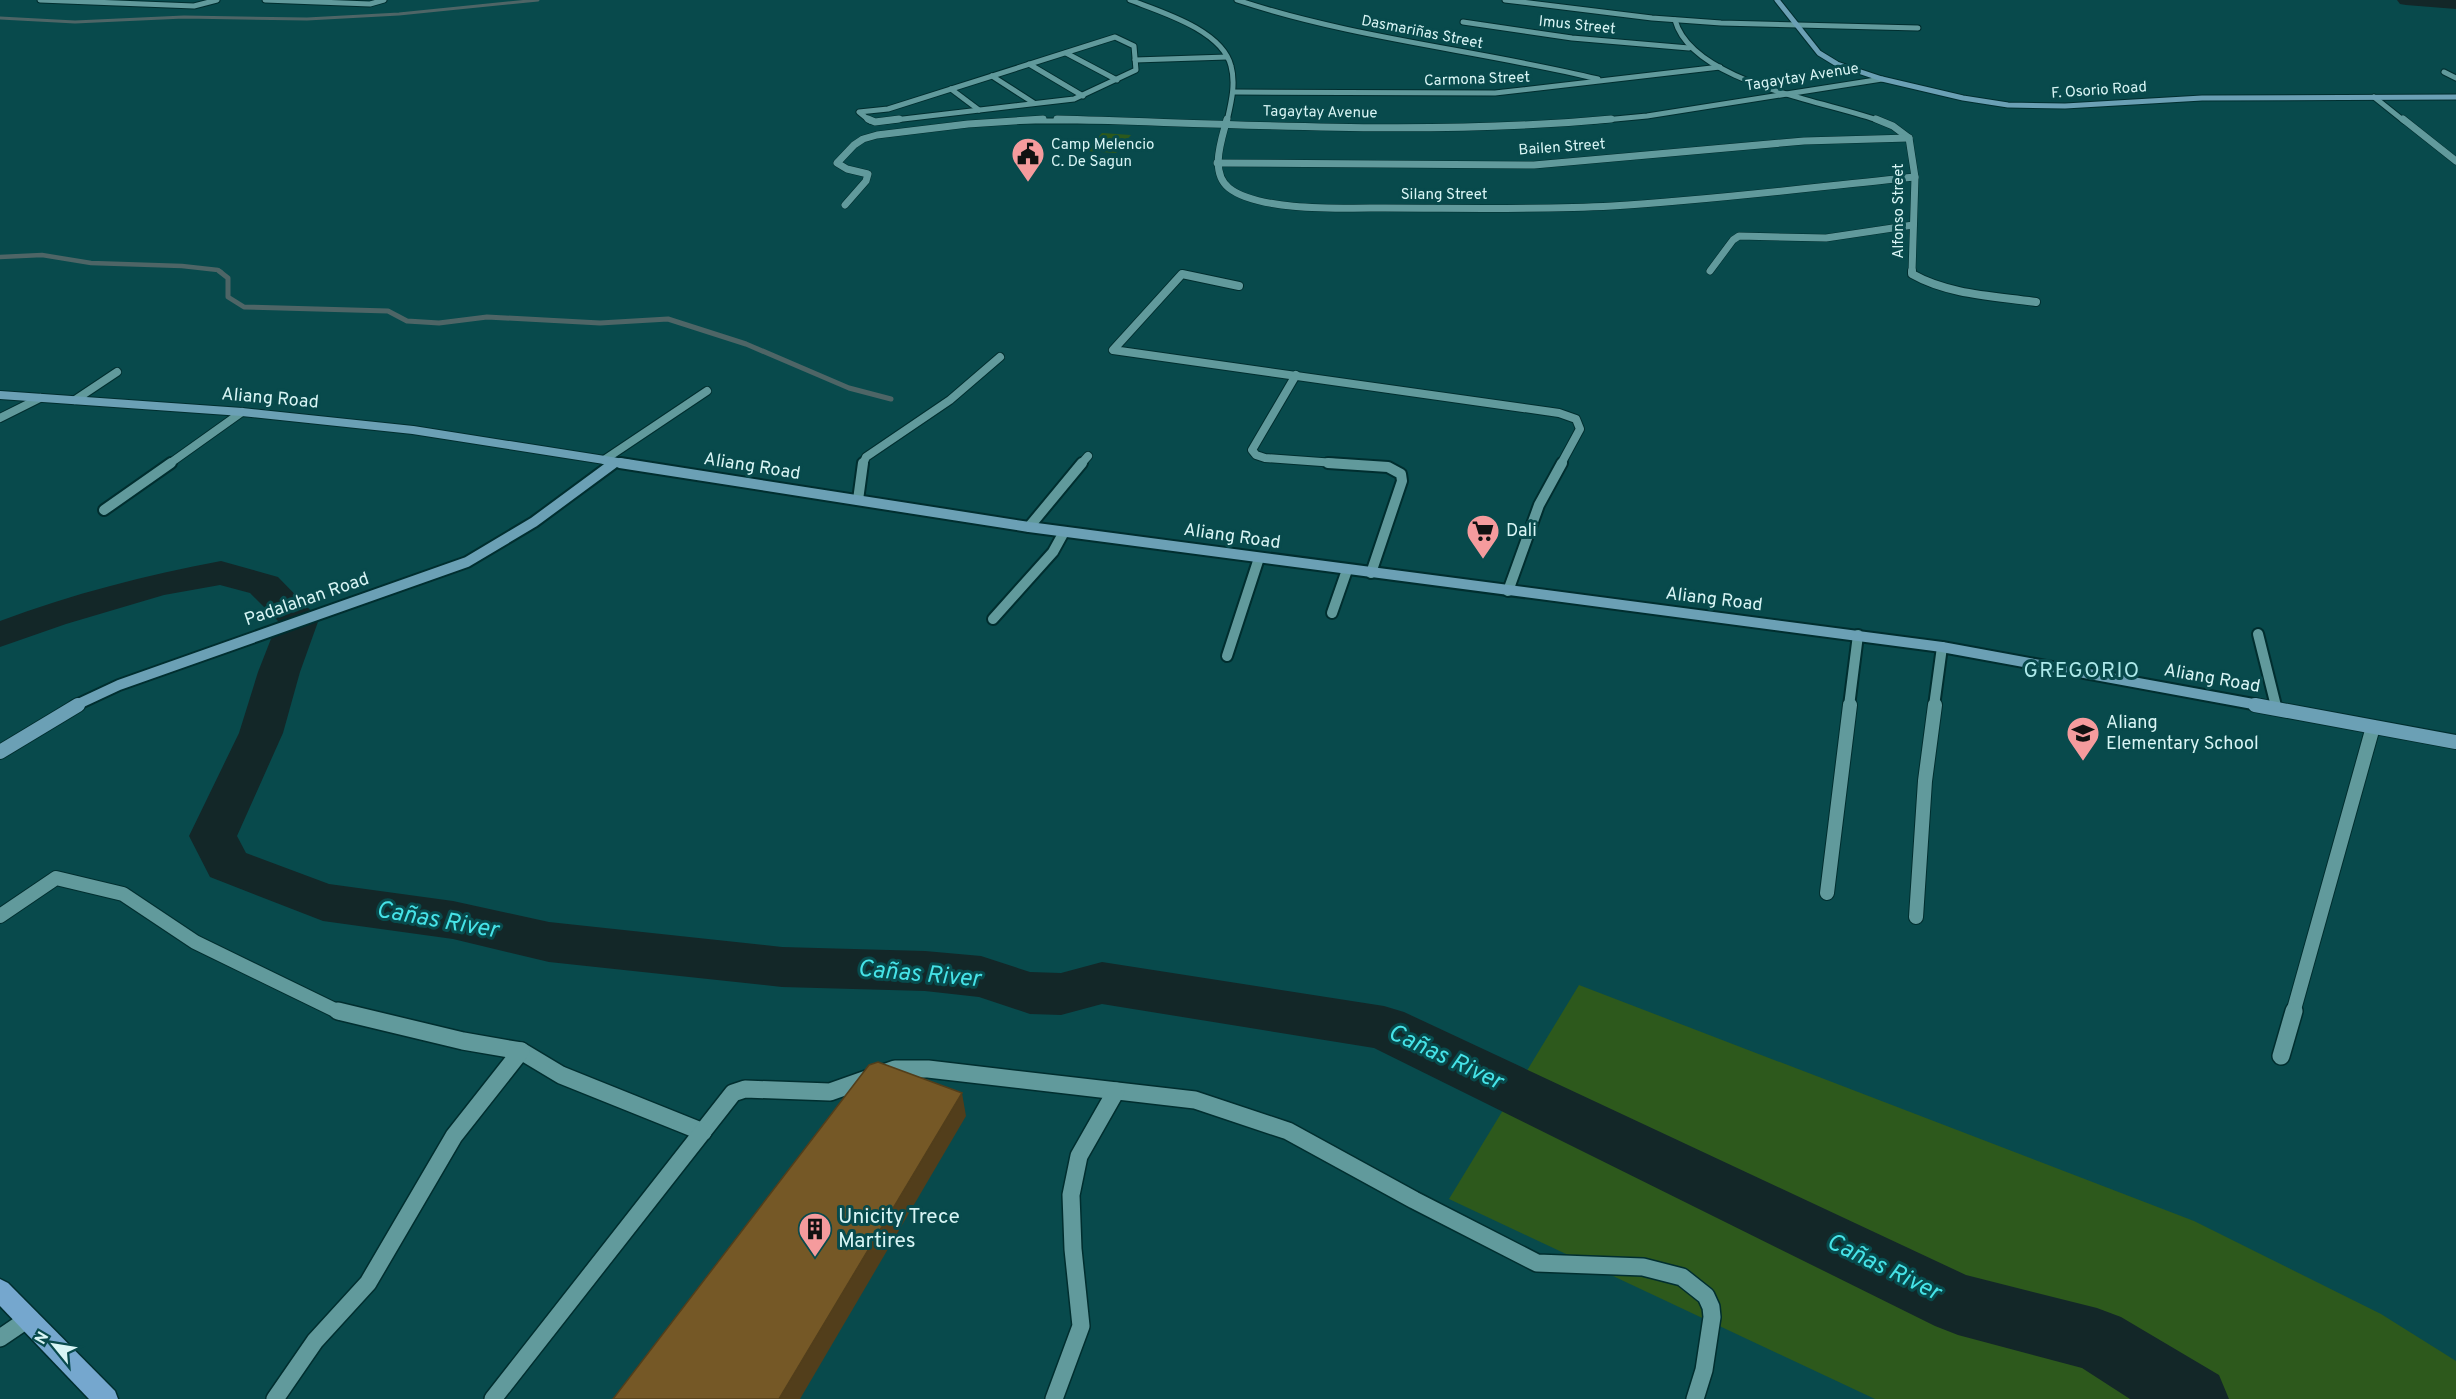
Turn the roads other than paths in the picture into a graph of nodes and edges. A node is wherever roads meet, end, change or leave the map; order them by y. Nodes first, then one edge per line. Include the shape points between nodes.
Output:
1 (40, 0) edge
2 (96, 0) edge
3 (217, 0) edge
4 (265, 0) edge
5 (384, 0) edge
6 (1130, 0) edge
7 (1237, 0) edge
8 (1505, 0) edge
9 (1777, 0) edge
10 (89, 2) junction
11 (1676, 20) junction
12 (1463, 22) dead end
13 (1797, 23) junction
14 (1918, 28) dead end
15 (1689, 48) junction
16 (1066, 52) junction
17 (1227, 57) junction
18 (1135, 60) junction
19 (1029, 64) junction
20 (1720, 67) junction
21 (2444, 72) dead end
22 (992, 76) junction
23 (2456, 78) edge
24 (1882, 79) junction
25 (1117, 80) junction
26 (1605, 81) junction
27 (951, 89) junction
28 (1233, 92) junction
29 (1784, 93) junction
30 (1083, 96) junction
31 (2374, 97) junction
32 (2456, 97) edge
33 (907, 103) junction
34 (1034, 103) junction
35 (979, 110) junction
36 (924, 116) junction
37 (1227, 125) junction
38 (1909, 138) junction
39 (2456, 161) edge
40 (1216, 163) junction
41 (1915, 177) junction
42 (845, 205) dead end
43 (1913, 225) junction
44 (1710, 271) dead end
45 (1239, 286) dead end
46 (2036, 302) dead end
47 (1000, 357) dead end
48 (117, 372) dead end
49 (1296, 375) junction
50 (707, 391) dead end
51 (0, 395) edge
52 (40, 398) junction
53 (75, 400) junction
54 (242, 412) junction
55 (0, 418) edge
56 (1088, 456) dead end
57 (610, 461) junction
58 (858, 500) junction
59 (104, 510) dead end
60 (1029, 527) junction
61 (1064, 532) junction
62 (1259, 558) junction
63 (1347, 570) junction
64 (1371, 573) junction
65 (1508, 591) junction
66 (1332, 613) dead end
67 (993, 619) dead end
68 (2258, 634) dead end
69 (1858, 635) junction
70 (1942, 647) junction
71 (1227, 656) dead end
72 (2276, 707) junction
73 (2373, 727) junction
74 (2456, 742) edge
75 (0, 752) edge
76 (1827, 893) dead end
77 (0, 916) edge
78 (1916, 917) dead end
79 (521, 1051) junction
80 (2281, 1056) dead end
81 (1116, 1091) junction
82 (703, 1132) junction
83 (0, 1290) edge
84 (28, 1319) junction
85 (0, 1338) edge
86 (105, 1399) edge
87 (275, 1399) edge
88 (493, 1399) edge
89 (1054, 1399) edge
90 (1695, 1399) edge

1 - 10 street
2 - 10 street
3 - 10 street via 194,6
4 - 5 street via 370,4
6 - 17 street via 1208,36
7 - 26 street, Dasmariñas Street via 1307,22
8 - 11 street
9 - 13 street, F. Osorio Road
11 - 13 street
11 - 15 street via 1678,35
12 - 15 street, Imus Street via 1572,38
13 - 14 street
13 - 24 street, F. Osorio Road via 1819,53
15 - 20 street, Alfonso Street
16 - 18 street via 1115,37 1134,45
16 - 19 street
16 - 25 street
17 - 18 street
17 - 28 street
18 - 25 street via 1136,70
19 - 22 street
19 - 30 street
20 - 26 street, Carmona Street
20 - 29 street, Alfonso Street
21 - 23 street
22 - 27 street
22 - 34 street
24 - 29 street, Tagaytay Avenue
24 - 31 street, F. Osorio Road via 1963,98 2036,107 2202,98
25 - 30 street
26 - 28 street, Carmona Street via 1530,91 1458,94
27 - 33 street
27 - 35 street
28 - 37 street
29 - 37 street, Tagaytay Avenue via 1647,116 1569,124
29 - 38 street, Alfonso Street via 1893,125
30 - 34 street
31 - 32 street, F. Osorio Road
31 - 39 street
33 - 36 street
33 - 36 street via 859,112 875,122
34 - 35 street
35 - 36 street
37 - 40 street
37 - 42 street, Tagaytay Avenue via 1047,118 877,135 854,145 837,163 868,174
38 - 40 street, Bailen Street via 1804,141 1534,165
38 - 41 street, Alfonso Street
40 - 41 street, Silang Street via 1218,176 1228,188 1252,198 1330,207 1613,206
41 - 43 street, Alfonso Street
43 - 44 street via 1826,238 1739,236
43 - 46 street, Alfonso Street via 1912,274 1920,280
45 - 49 street via 1182,274 1113,350
47 - 58 street via 950,400 866,457
48 - 53 street
49 - 64 street via 1252,450 1265,458 1388,467 1401,474
49 - 65 street via 1559,413 1576,419 1580,429 1539,505
50 - 57 street
51 - 52 street, Aliang Road
52 - 53 street, Aliang Road
52 - 55 street
53 - 54 street, Aliang Road
54 - 57 street, Aliang Road via 413,430
54 - 59 street
56 - 60 street
57 - 58 street, Aliang Road
57 - 75 street, Padalahan Road via 534,522 482,555 139,678 75,705
58 - 60 street, Aliang Road
60 - 61 street, Aliang Road
61 - 62 street, Aliang Road
61 - 67 street via 1053,552
62 - 63 street, Aliang Road
62 - 71 street
63 - 64 street, Aliang Road
63 - 66 street
64 - 65 street, Aliang Road
65 - 69 street, Aliang Road
68 - 72 street
69 - 70 street, Aliang Road
69 - 76 street
70 - 72 street, Aliang Road
70 - 78 street via 1925,781
72 - 73 street, Aliang Road
73 - 74 street, Aliang Road
73 - 80 street
77 - 79 street via 56,878 123,894 195,942 344,1014
79 - 82 street via 561,1075
79 - 87 street via 454,1136 368,1283 315,1341
81 - 82 street via 895,1069 830,1092 745,1089 733,1093
81 - 89 street via 1079,1156 1071,1195 1082,1326
81 - 90 street via 1194,1100 1288,1131 1537,1263 1643,1267 1682,1277 1698,1287 1711,1307 1704,1370
82 - 88 street
83 - 84 main road
84 - 85 street
84 - 86 main road

